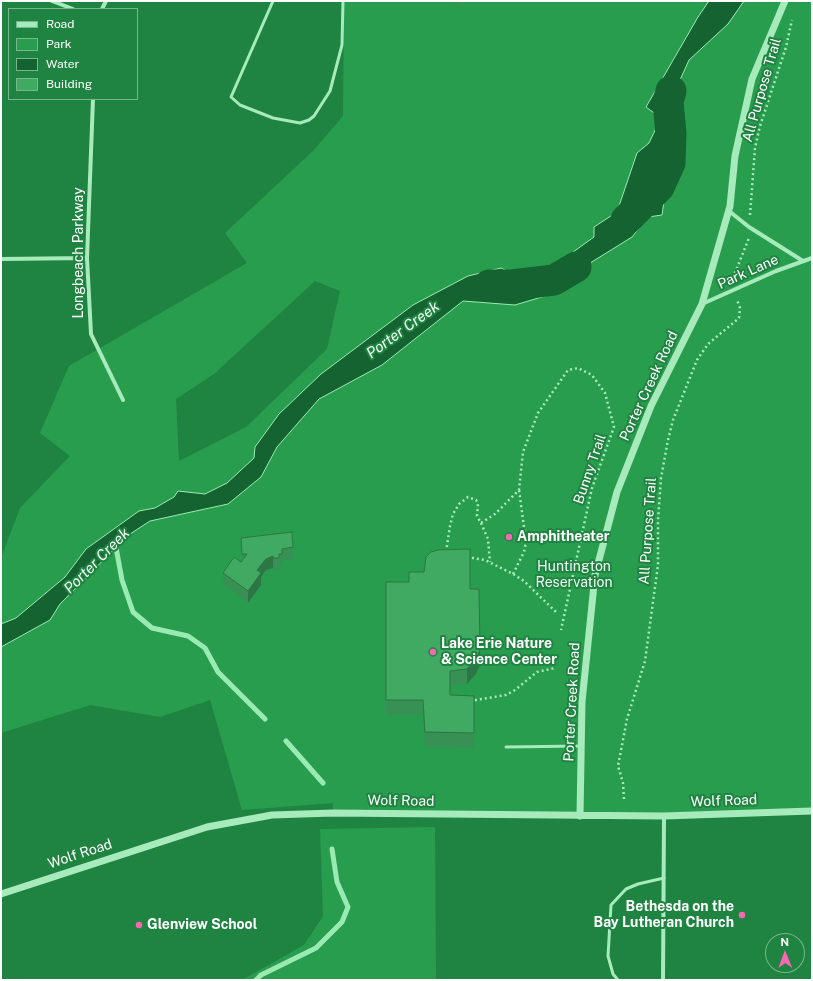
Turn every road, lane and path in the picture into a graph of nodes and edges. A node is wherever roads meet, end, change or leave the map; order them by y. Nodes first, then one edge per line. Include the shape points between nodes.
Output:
1 (52, 1) edge
2 (273, 1) edge
3 (343, 1) edge
4 (785, 1) edge
5 (70, 8) edge
6 (793, 12) dead end
7 (93, 100) edge
8 (750, 210) dead end
9 (729, 211) junction
10 (749, 238) dead end
11 (87, 258) junction
12 (812, 258) edge
13 (1, 259) edge
14 (803, 261) junction
15 (731, 284) dead end
16 (737, 301) dead end
17 (702, 304) junction
18 (123, 400) dead end
19 (519, 490) junction
20 (481, 523) junction
21 (446, 556) edge
22 (464, 556) edge
23 (490, 562) junction
24 (513, 574) junction
25 (556, 612) dead end
26 (561, 630) dead end
27 (555, 668) dead end
28 (465, 702) edge
29 (582, 746) junction
30 (506, 747) dead end
31 (624, 799) dead end
32 (812, 811) edge
33 (580, 816) junction
34 (664, 816) junction
35 (664, 878) junction
36 (1, 894) edge
37 (618, 980) edge
38 (663, 980) edge

1 - 5 street
2 - 3 lane via 231,94 233,101 273,118 300,123 309,120 319,110 330,91 340,60
4 - 9 street, Porter Creek Road via 752,79 735,156
6 - 8 path, All Purpose Trail via 786,47 755,148
7 - 11 street, Longbeach Parkway
9 - 14 street, Park Lane via 749,227
9 - 17 street, Porter Creek Road
10 - 15 path
11 - 13 street
11 - 18 street, Longbeach Parkway via 91,334
12 - 14 street, Park Lane
14 - 17 street, Park Lane
16 - 31 path, All Purpose Trail via 740,308 739,318 708,344 697,360 675,413 668,440 661,478 658,565 650,631 645,661 627,719 618,766
17 - 29 street, Porter Creek Road via 651,406 617,492 594,575 582,702
19 - 20 path via 495,514
19 - 24 path, Bunny Trail via 526,542
19 - 26 path, Bunny Trail via 523,452 538,413 568,370 578,368 592,375 605,393 614,427 592,488
20 - 21 path via 477,516 476,500 468,498 459,504 453,514
20 - 23 path via 488,539
22 - 23 path
23 - 24 path
24 - 25 path via 524,581
27 - 28 path via 537,672 506,695
29 - 30 lane
29 - 33 street, Porter Creek Road
32 - 34 street, Wolf Road
33 - 34 street, Wolf Road
33 - 36 street, Wolf Road via 333,813 272,815 207,827
34 - 35 street
35 - 37 lane via 626,889 610,905 608,956 613,974
35 - 38 street

